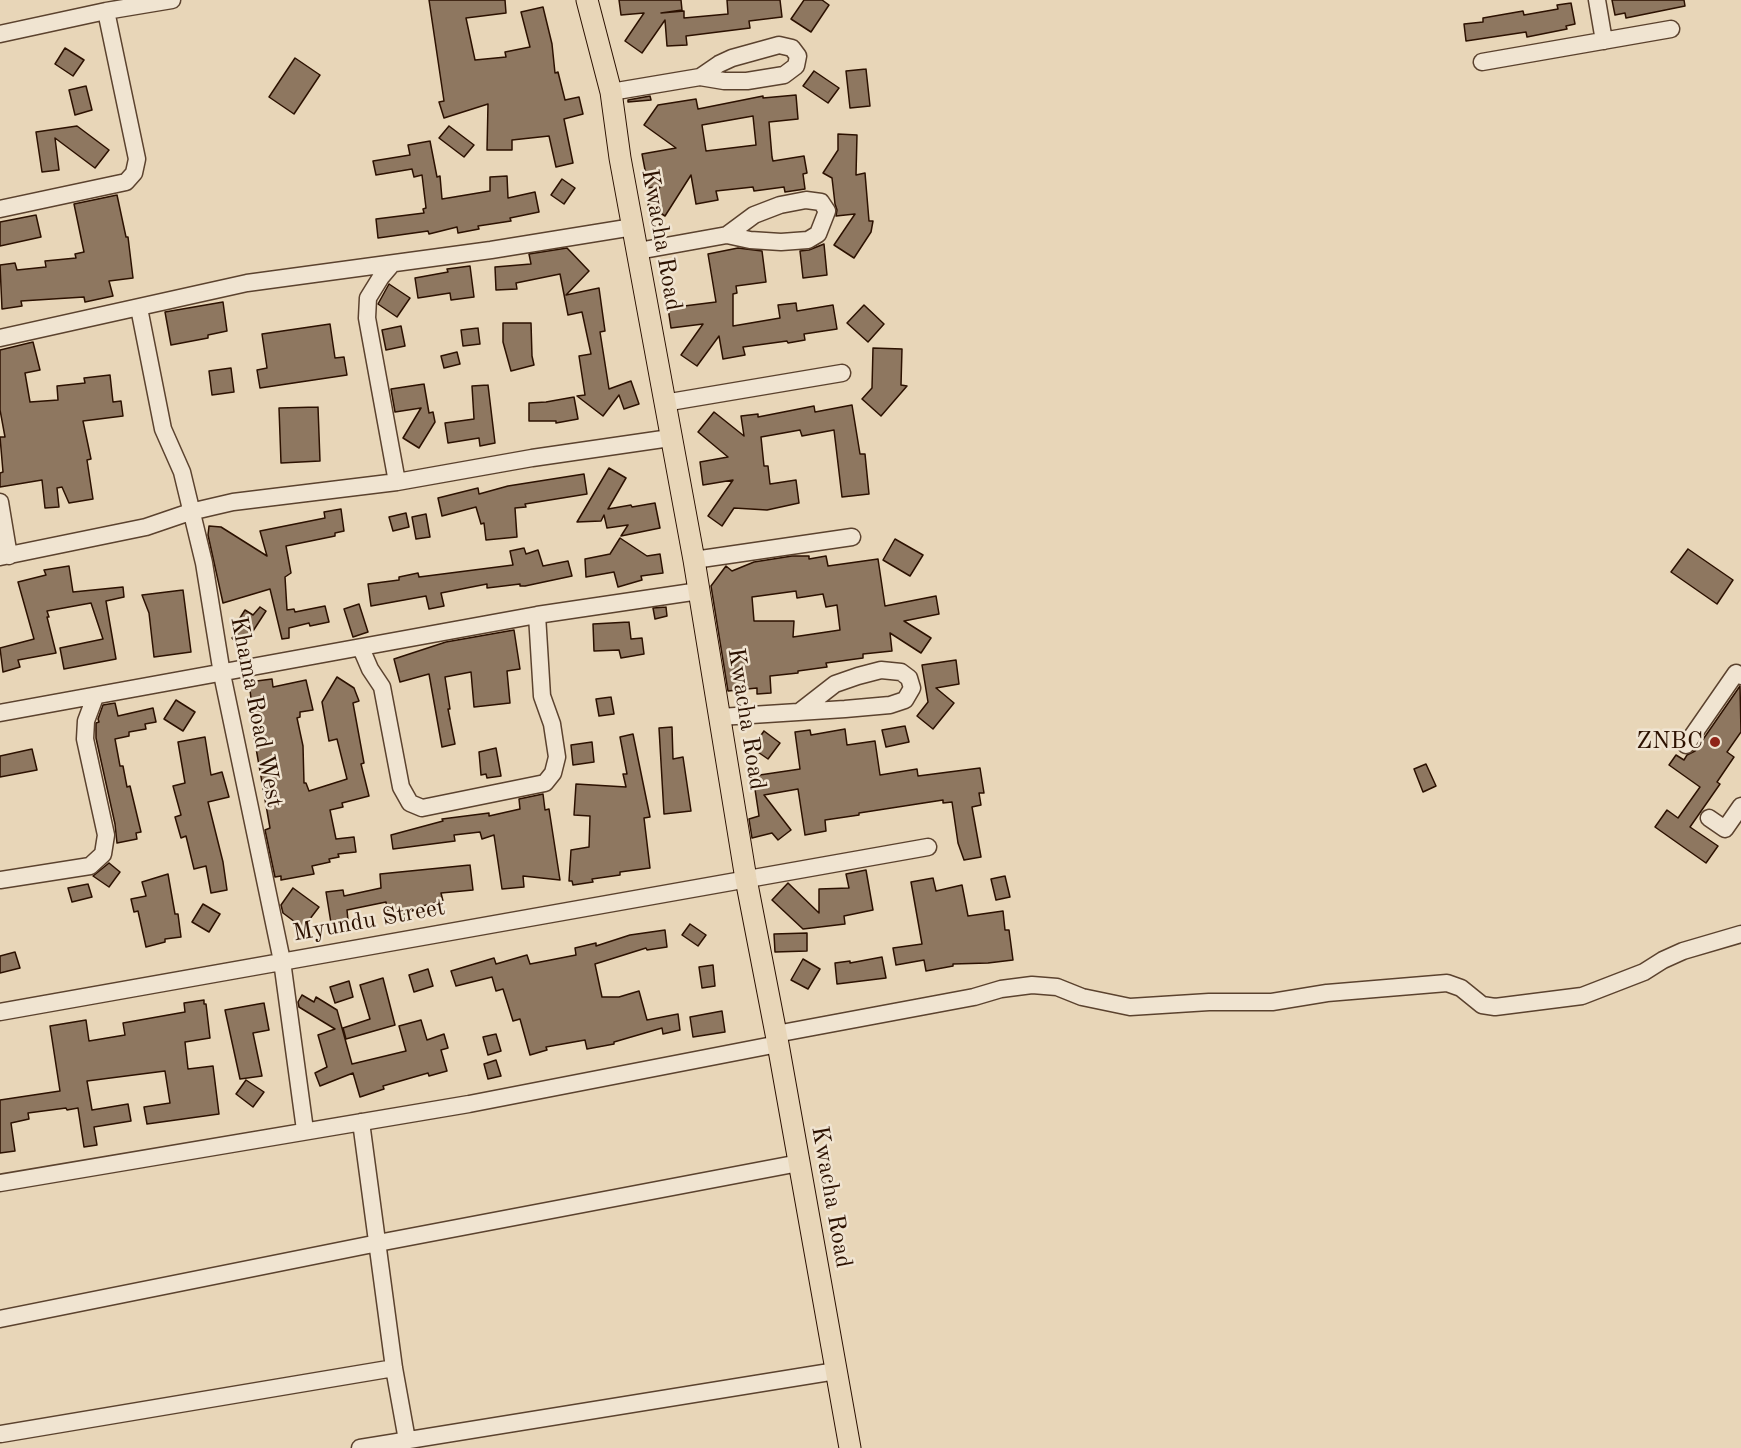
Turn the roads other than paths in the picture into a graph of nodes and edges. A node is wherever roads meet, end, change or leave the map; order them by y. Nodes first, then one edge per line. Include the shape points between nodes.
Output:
1 (172, 0) edge
2 (587, 0) edge
3 (1597, 0) edge
4 (110, 7) edge
5 (1671, 29) dead end
6 (0, 34) edge
7 (1604, 41) junction
8 (1482, 62) dead end
9 (700, 77) junction
10 (611, 92) junction
11 (0, 209) edge
12 (633, 227) junction
13 (727, 235) junction
14 (638, 250) junction
15 (392, 264) junction
16 (139, 308) junction
17 (0, 338) edge
18 (842, 373) dead end
19 (664, 403) junction
20 (670, 438) junction
21 (397, 482) junction
22 (0, 502) edge
23 (190, 512) junction
24 (852, 537) dead end
25 (5, 556) edge
26 (694, 560) junction
27 (699, 591) junction
28 (537, 615) junction
29 (362, 648) junction
30 (222, 674) junction
31 (1741, 676) edge
32 (95, 697) junction
33 (799, 712) junction
34 (0, 713) edge
35 (720, 717) junction
36 (1686, 745) dead end
37 (1741, 806) edge
38 (1709, 818) dead end
39 (928, 847) dead end
40 (746, 879) junction
41 (0, 880) edge
42 (1741, 934) edge
43 (282, 961) junction
44 (0, 1012) edge
45 (777, 1039) junction
46 (361, 1122) junction
47 (306, 1130) junction
48 (799, 1163) junction
49 (0, 1183) edge
50 (378, 1243) junction
51 (0, 1319) edge
52 (394, 1368) junction
53 (836, 1371) junction
54 (2, 1436) edge
55 (407, 1440) junction
56 (360, 1448) edge
57 (850, 1448) edge

1 - 4 street
2 - 10 main road, Kwacha Road
3 - 7 street
4 - 6 street
4 - 11 street via 137,159 135,174 126,182
5 - 7 street
7 - 8 street
9 - 9 street via 747,81 784,75 796,66 798,56 792,48 779,45 732,58
9 - 10 street
10 - 12 main road, Kwacha Road
12 - 14 main road, Kwacha Road
12 - 15 street
13 - 13 street via 781,242 808,240 818,234 827,211 821,202 806,200 780,205 754,215
13 - 14 street
14 - 19 main road, Kwacha Road
15 - 16 street via 247,283
15 - 21 street via 369,298 367,318
16 - 17 street
16 - 23 street, Khama Road West via 163,429 182,472
18 - 19 street
19 - 20 main road, Kwacha Road
20 - 21 street
20 - 26 main road, Kwacha Road
21 - 23 street via 233,502
22 - 25 street
23 - 25 street via 146,527
23 - 30 street, Khama Road West via 204,563
24 - 26 street
26 - 27 main road, Kwacha Road
27 - 28 street
27 - 35 main road, Kwacha Road
28 - 29 street
28 - 29 street via 542,696 552,724 557,757 553,773 545,783 422,808 410,803 401,787 382,687
29 - 30 street
30 - 32 street
30 - 43 street, Khama Road West
31 - 36 street via 1736,673
32 - 34 street
32 - 41 street via 85,739 106,835 103,854 90,866
33 - 33 street via 890,705 905,700 912,688 909,678 901,672 881,670 835,684
33 - 35 street
35 - 40 main road, Kwacha Road
37 - 38 street via 1725,829
39 - 40 street, Myundu Street
40 - 43 street, Myundu Street
40 - 45 main road, Kwacha Road
42 - 45 street via 1683,951 1644,972 1582,996 1495,1007 1482,1005 1461,988 1447,983 1327,993 1272,1002 1130,1007 1082,997 1057,987 1032,985
43 - 44 street, Myundu Street
43 - 47 street, Khama Road West
45 - 46 street via 469,1104
45 - 48 main road, Kwacha Road
46 - 47 street
46 - 50 street
47 - 49 street
48 - 50 street
48 - 53 main road, Kwacha Road
50 - 51 street
50 - 52 street
52 - 54 street
52 - 55 street
53 - 55 street
53 - 57 main road, Kwacha Road
55 - 56 street

